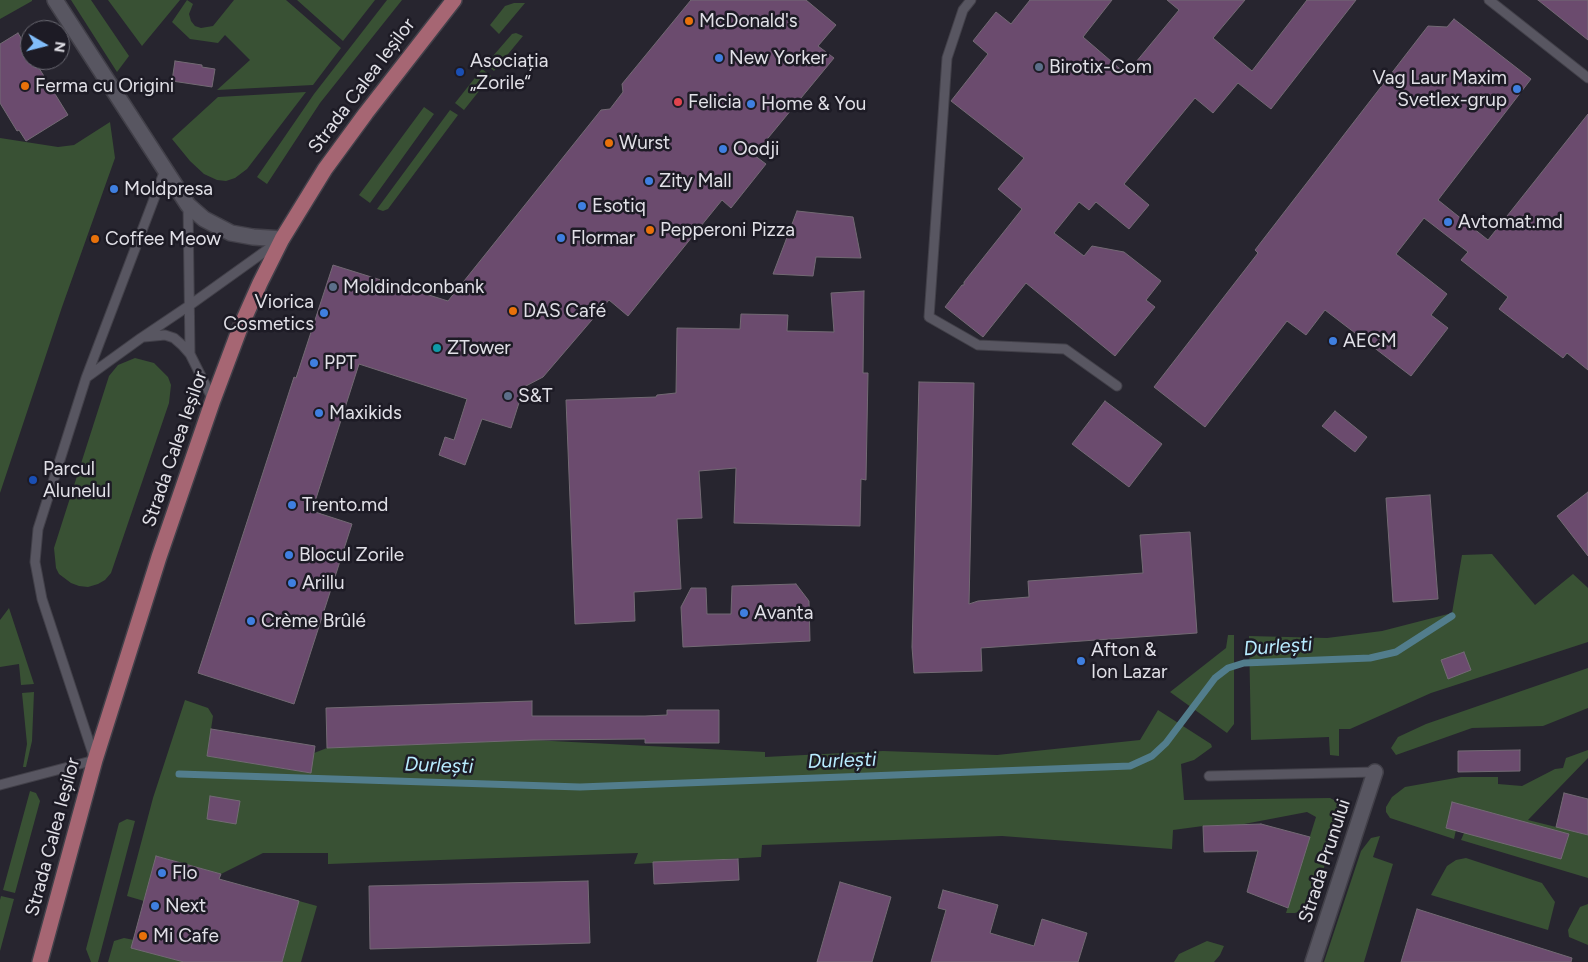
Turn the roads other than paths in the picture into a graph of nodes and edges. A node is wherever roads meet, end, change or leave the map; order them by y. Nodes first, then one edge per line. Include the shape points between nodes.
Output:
1 (55, 0) edge
2 (454, 0) edge
3 (971, 0) edge
4 (1489, 0) edge
5 (1588, 78) edge
6 (165, 170) junction
7 (188, 205) junction
8 (282, 239) junction
9 (190, 305) junction
10 (141, 338) junction
11 (190, 354) junction
12 (86, 378) junction
13 (1117, 386) dead end
14 (213, 400) junction
15 (95, 760) junction
16 (1376, 772) joint
17 (1209, 776) dead end
18 (0, 785) edge
19 (40, 962) edge
20 (1313, 962) edge

1 - 6 street
2 - 8 main road, Strada Calea Ieșilor via 320,176
3 - 13 lane via 963,10 947,58 929,317 978,345 1065,349
4 - 5 lane
6 - 7 street
6 - 12 lane
7 - 8 street via 204,219 231,233
7 - 9 lane
8 - 9 lane
8 - 14 main road, Strada Calea Ieșilor via 240,328
9 - 10 lane
9 - 11 lane
10 - 11 lane via 165,335 174,338
10 - 12 lane
11 - 14 lane
12 - 15 lane via 38,529 35,562 42,599
14 - 15 main road, Strada Calea Ieșilor
15 - 18 lane
15 - 19 main road, Strada Calea Ieșilor
16 - 17 lane
16 - 20 street, Strada Prunului

